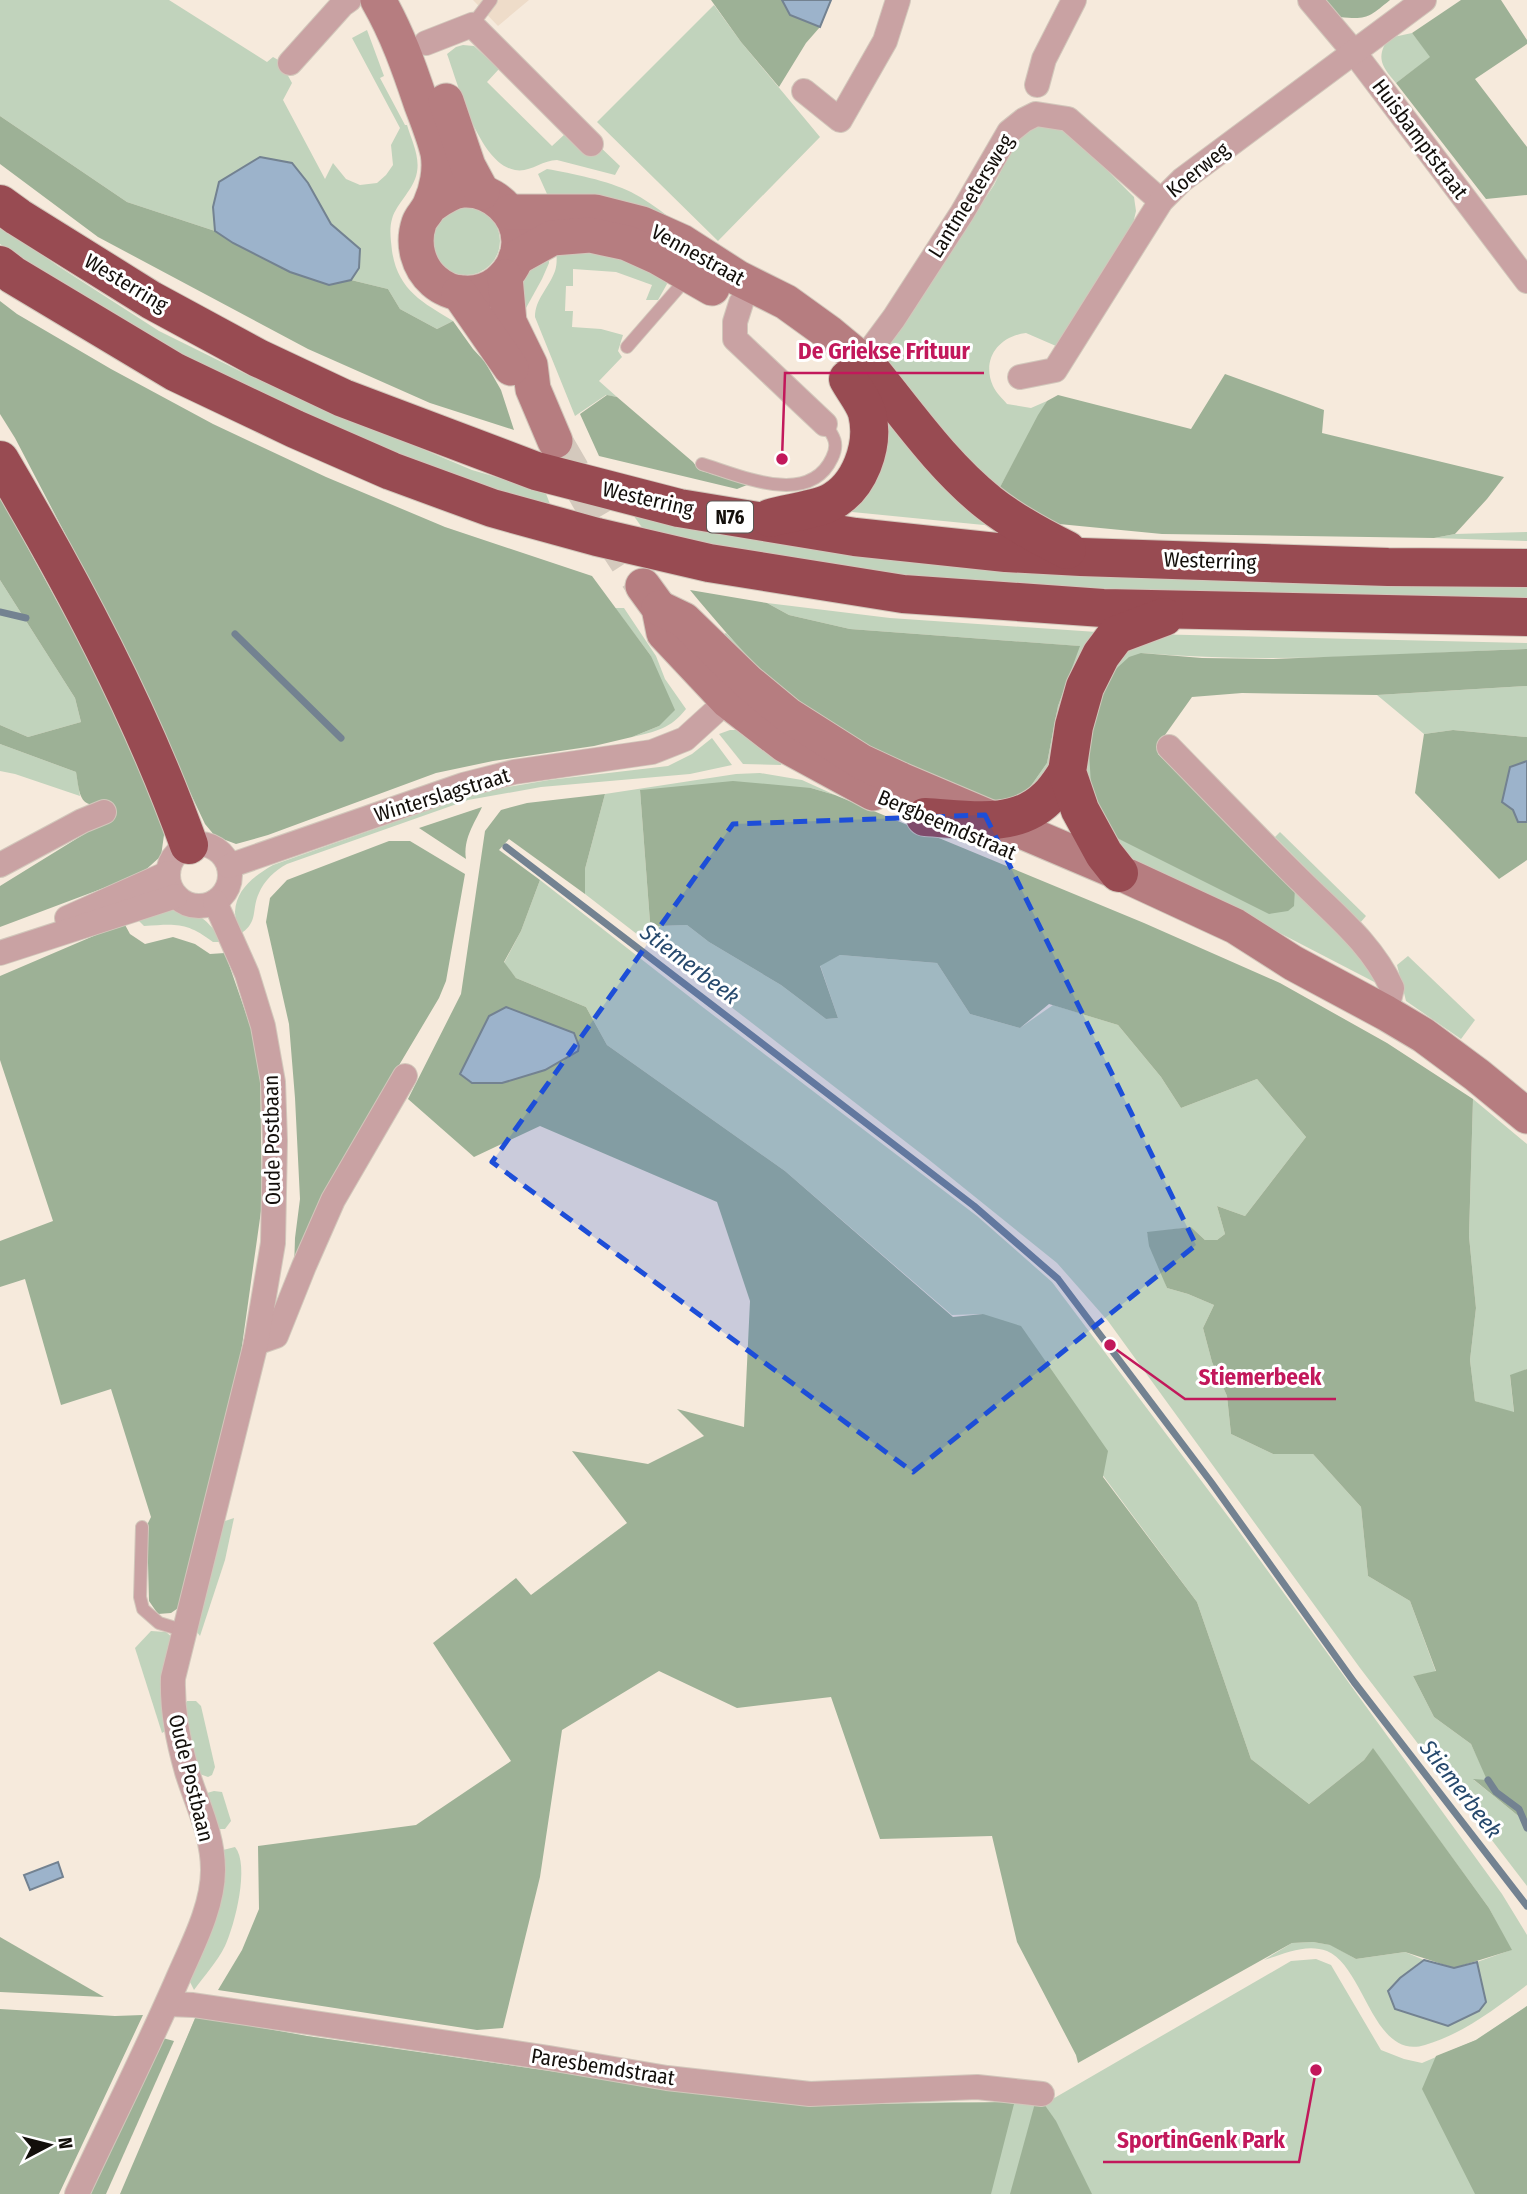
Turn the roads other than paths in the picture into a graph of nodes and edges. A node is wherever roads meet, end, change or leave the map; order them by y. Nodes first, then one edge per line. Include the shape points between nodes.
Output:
1 (349, 0) edge
2 (378, 0) edge
3 (405, 0) edge
4 (491, 0) edge
5 (898, 0) edge
6 (1074, 0) edge
7 (1310, 0) edge
8 (1424, 0) edge
9 (472, 25) junction
10 (426, 43) junction
11 (1353, 51) junction
12 (290, 63) dead end
13 (1037, 85) dead end
14 (804, 90) dead end
15 (591, 144) dead end
16 (482, 192) junction
17 (1161, 201) junction
18 (0, 204) edge
19 (430, 206) junction
20 (510, 212) junction
21 (0, 265) edge
22 (511, 268) junction
23 (689, 275) junction
24 (1527, 281) edge
25 (460, 293) junction
26 (741, 303) junction
27 (627, 347) dead end
28 (856, 371) junction
29 (1020, 377) dead end
30 (533, 389) junction
31 (825, 424) joint
32 (555, 440) tunnel mouth
33 (0, 460) edge
34 (702, 464) dead end
35 (758, 521) junction
36 (1081, 557) junction
37 (1527, 568) edge
38 (651, 597) tunnel mouth
39 (1182, 610) junction
40 (1527, 617) edge
41 (738, 691) junction
42 (1169, 747) dead end
43 (1067, 772) junction
44 (87, 812) dead end
45 (925, 817) junction
46 (993, 820) junction
47 (178, 859) junction
48 (0, 865) edge
49 (229, 866) junction
50 (1119, 873) junction
51 (176, 897) junction
52 (215, 902) junction
53 (0, 951) edge
54 (1293, 963) junction
55 (1387, 1013) junction
56 (405, 1076) dead end
57 (1527, 1116) edge
58 (256, 1343) junction
59 (142, 1527) dead end
60 (185, 1631) junction
61 (167, 2004) junction
62 (1042, 2095) dead end
63 (77, 2194) edge

1 - 12 street
2 - 19 street via 405,54 438,155
3 - 10 street
4 - 9 lane
5 - 14 street via 885,41 839,120
6 - 13 street via 1044,59
7 - 11 street, Huisbamptstraat
8 - 11 street, Koerweg
9 - 10 street
9 - 15 street
10 - 16 street via 468,166
11 - 17 street, Koerweg via 1182,180
11 - 24 street, Huisbamptstraat
16 - 19 street via 463,190
16 - 20 street
17 - 28 street, Lantmeetersweg via 1069,119 1036,114 1024,120 1009,132 962,214
17 - 29 street, Koerweg via 1055,370
18 - 35 highway, Westerring / N76 via 151,300 343,398 536,471 679,508
19 - 25 street via 419,222 415,240 418,259 427,275
20 - 22 street via 519,243
20 - 28 street, Vennestraat via 595,212 642,224 682,242 737,278 786,302
21 - 39 highway, N76 via 175,372 391,471 492,508 709,563 903,594
22 - 23 street, Vennestraat via 552,238 590,235 627,243
22 - 25 street, Vennestraat via 492,288
22 - 30 street via 509,322 530,365
23 - 26 street, Vennestraat
23 - 27 lane via 643,318
25 - 30 street via 516,377
26 - 28 street, Vennestraat via 769,315
26 - 31 street, Vennestraat via 734,322 735,339
28 - 35 highway via 870,440 851,485 830,503
28 - 36 highway via 988,502 1026,529
30 - 32 street
31 - 34 lane via 835,436 836,449 828,468 810,480 791,486 769,485
33 - 47 highway via 110,663 172,797
35 - 36 highway, Westerring / N76 via 881,540
36 - 37 highway, Westerring / N76
38 - 41 street, Bergbeemdstraat via 664,633
39 - 40 highway, N76
39 - 43 highway via 1116,635 1101,655 1085,687
41 - 45 street, Bergbeemdstraat via 785,745
41 - 46 street, Bergbeemdstraat via 788,715 862,762
41 - 49 street, Winterslagstraat via 685,738 652,752 514,772 463,785
42 - 55 street via 1356,933 1392,988
43 - 46 highway via 1046,799 1019,817
43 - 50 highway via 1080,810
44 - 48 street
45 - 46 highway
45 - 54 street, Bergbeemdstraat
46 - 50 street, Bergbeemdstraat
47 - 49 street via 198,843 218,849
47 - 51 street via 168,877
47 - 53 street
49 - 52 street via 229,887
50 - 54 street, Bergbeemdstraat via 1236,926
51 - 52 street via 194,906
51 - 53 street
52 - 58 street, Oude Postbaan via 247,974 273,1082 273,1243
54 - 55 street, Bergbeemdstraat
55 - 57 street, Bergbeemdstraat via 1423,1035
56 - 58 street via 333,1200 276,1336
58 - 60 street, Oude Postbaan
59 - 60 lane via 139,1597 143,1609 159,1623
60 - 61 street, Oude Postbaan via 173,1678 172,1706 187,1773 206,1824 213,1869 198,1934
61 - 62 street, Paresbemdstraat via 667,2078 810,2094 977,2087
61 - 63 street, Oude Postbaan

